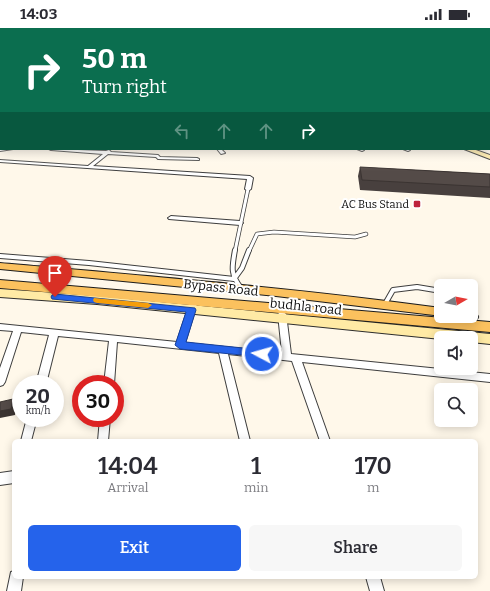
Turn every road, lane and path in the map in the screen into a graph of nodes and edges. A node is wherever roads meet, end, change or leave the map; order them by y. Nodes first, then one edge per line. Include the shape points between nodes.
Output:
1 (83, 150) edge
2 (158, 150) edge
3 (470, 150) edge
4 (109, 151) edge
5 (158, 157) junction
6 (490, 158) edge
7 (198, 159) dead end
8 (0, 161) edge
9 (90, 166) junction
10 (158, 171) junction
11 (248, 189) joint
12 (171, 218) dead end
13 (240, 223) junction
14 (366, 234) dead end
15 (0, 256) edge
16 (0, 266) edge
17 (0, 284) edge
18 (238, 284) junction
19 (434, 289) edge
20 (0, 293) edge
21 (385, 304) junction
22 (192, 306) junction
23 (434, 311) edge
24 (283, 314) junction
25 (478, 316) edge
26 (490, 318) edge
27 (490, 326) edge
28 (0, 327) edge
29 (18, 329) junction
30 (54, 333) junction
31 (490, 339) edge
32 (113, 340) junction
33 (180, 345) junction
34 (223, 350) junction
35 (291, 357) junction
36 (43, 375) edge
37 (110, 375) edge
38 (490, 378) edge
39 (0, 382) edge
40 (30, 427) edge
41 (104, 427) edge
42 (27, 439) edge
43 (103, 439) edge
44 (245, 439) edge
45 (324, 439) edge
46 (12, 477) edge
47 (0, 479) edge
48 (16, 579) edge
49 (374, 579) edge
50 (14, 591) edge
51 (378, 591) edge

1 - 4 street
2 - 5 street
3 - 6 street
4 - 5 street
4 - 9 street
5 - 7 street
5 - 10 street
8 - 9 street
9 - 10 street
10 - 11 street via 250,178
11 - 13 lane
12 - 13 street
13 - 18 lane via 232,268
14 - 18 lane via 355,237 274,232 257,234
15 - 18 lane via 89,263
16 - 18 main road, Bypass Road
17 - 22 main road
18 - 21 main road, Bypass Road
19 - 21 lane via 411,286 393,290
20 - 22 street
21 - 23 main road, Bypass Road
22 - 24 main road
22 - 33 street
24 - 27 main road
24 - 31 street, budhla road
24 - 35 street
25 - 26 main road
28 - 29 street
29 - 30 street
29 - 39 street
30 - 32 street
30 - 36 street
32 - 33 street
32 - 37 street
33 - 34 street
34 - 35 street
34 - 44 street
35 - 38 street
35 - 45 street
40 - 42 street
41 - 43 street
46 - 47 street
48 - 50 street
49 - 51 street

